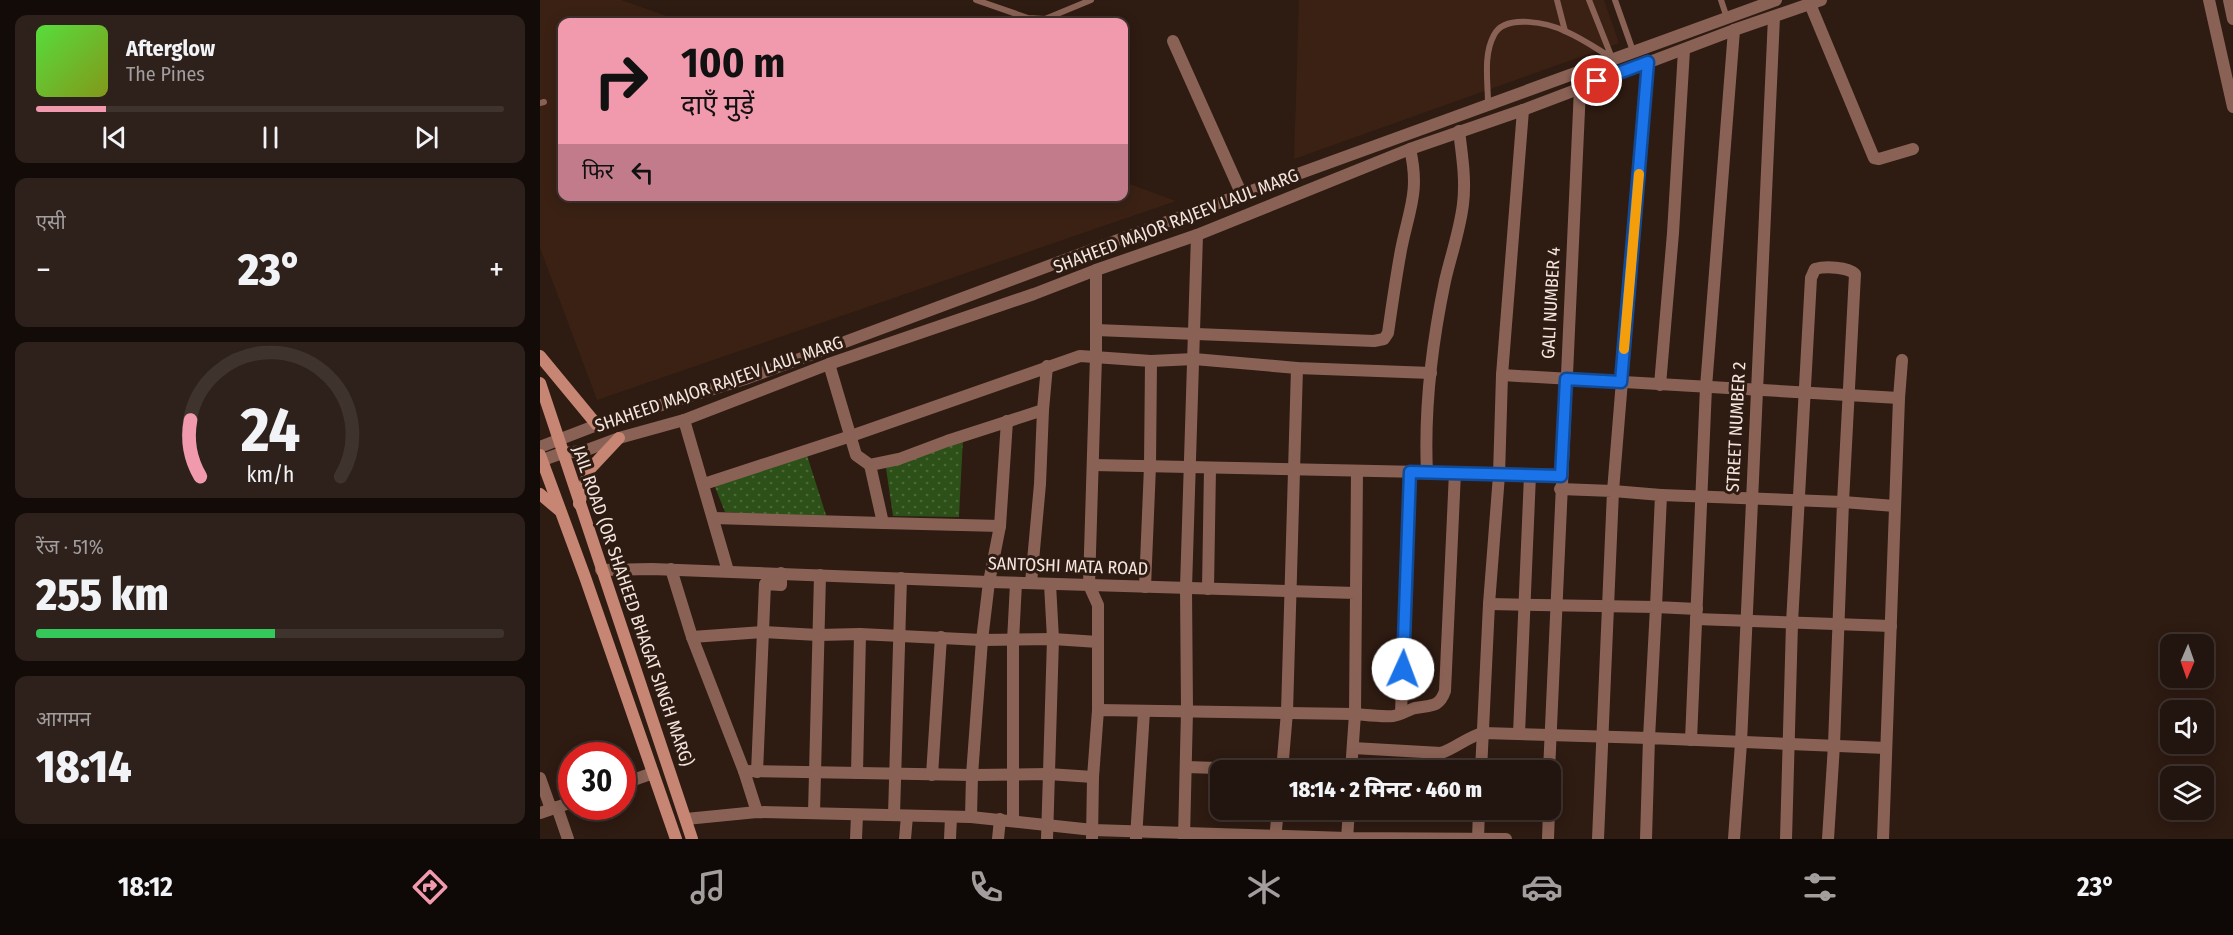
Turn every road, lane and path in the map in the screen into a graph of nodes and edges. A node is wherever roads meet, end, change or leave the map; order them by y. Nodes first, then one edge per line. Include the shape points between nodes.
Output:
1 (976, 0) edge
2 (1091, 0) edge
3 (1557, 0) edge
4 (1589, 0) edge
5 (1615, 0) edge
6 (1722, 0) edge
7 (2209, 0) edge
8 (2229, 0) edge
9 (1772, 1) edge
10 (1815, 2) edge
11 (1774, 17) junction
12 (1028, 18) edge
13 (1047, 18) edge
14 (1727, 18) junction
15 (2233, 19) edge
16 (1734, 30) junction
17 (1565, 31) junction
18 (1173, 41) dead end
19 (1684, 50) junction
20 (1633, 51) junction
21 (1612, 58) junction
22 (1648, 62) junction
23 (1580, 87) junction
24 (1488, 105) junction
25 (2233, 107) edge
26 (1523, 110) junction
27 (1459, 131) junction
28 (1410, 149) junction
29 (1913, 149) dead end
30 (1242, 195) junction
31 (1197, 235) junction
32 (1096, 270) junction
33 (1096, 330) junction
34 (1195, 333) junction
35 (540, 356) edge
36 (1096, 357) junction
37 (1194, 359) junction
38 (1902, 360) dead end
39 (1151, 361) junction
40 (829, 364) junction
41 (1047, 366) junction
42 (1297, 368) junction
43 (1431, 373) junction
44 (1502, 375) junction
45 (1566, 379) junction
46 (1621, 382) junction
47 (540, 383) edge
48 (1660, 385) junction
49 (1706, 387) junction
50 (1756, 391) junction
51 (1804, 393) junction
52 (1850, 395) junction
53 (1899, 398) junction
54 (1043, 410) junction
55 (684, 420) junction
56 (1007, 421) junction
57 (597, 425) junction
58 (851, 436) junction
59 (619, 438) junction
60 (560, 446) junction
61 (540, 447) edge
62 (541, 459) edge
63 (870, 465) junction
64 (1093, 465) junction
65 (1150, 466) junction
66 (1189, 467) junction
67 (1210, 468) junction
68 (1294, 471) junction
69 (1357, 471) junction
70 (1410, 472) junction
71 (1455, 472) junction
72 (1427, 473) junction
73 (1499, 475) junction
74 (1530, 476) junction
75 (1561, 476) junction
76 (704, 484) junction
77 (1560, 489) junction
78 (1613, 491) junction
79 (540, 494) edge
80 (1661, 495) junction
81 (1702, 496) junction
82 (1751, 499) junction
83 (1799, 501) junction
84 (1843, 502) junction
85 (579, 504) junction
86 (1895, 506) junction
87 (560, 511) junction
88 (713, 518) junction
89 (883, 523) junction
90 (1000, 526) junction
91 (670, 569) junction
92 (602, 570) junction
93 (728, 571) junction
94 (781, 573) junction
95 (820, 575) junction
96 (901, 578) junction
97 (989, 582) junction
98 (1016, 582) junction
99 (1031, 583) junction
100 (1050, 584) junction
101 (1089, 585) junction
102 (1144, 586) junction
103 (1185, 588) junction
104 (1208, 589) junction
105 (1289, 592) junction
106 (1356, 593) junction
107 (1489, 604) junction
108 (1525, 605) junction
109 (1555, 606) junction
110 (1607, 607) junction
111 (1656, 607) junction
112 (1696, 614) junction
113 (1746, 621) junction
114 (1792, 623) junction
115 (1839, 625) junction
116 (1891, 626) junction
117 (763, 632) junction
118 (860, 634) junction
119 (818, 635) junction
120 (899, 636) junction
121 (692, 637) junction
122 (941, 637) junction
123 (1053, 639) junction
124 (982, 640) junction
125 (1013, 641) junction
126 (1098, 642) junction
127 (1098, 710) junction
128 (1144, 711) junction
129 (1187, 711) junction
130 (1287, 712) junction
131 (1401, 713) junction
132 (1355, 714) junction
133 (1483, 733) junction
134 (1519, 734) junction
135 (1549, 735) junction
136 (1601, 736) junction
137 (1649, 738) junction
138 (1691, 740) junction
139 (1741, 743) junction
140 (1788, 744) junction
141 (1834, 745) junction
142 (1353, 748) junction
143 (1886, 748) junction
144 (1283, 760) edge
145 (1352, 760) edge
146 (1482, 760) edge
147 (1549, 760) edge
148 (1186, 767) junction
149 (1210, 768) edge
150 (750, 771) junction
151 (816, 772) junction
152 (653, 773) junction
153 (857, 773) junction
154 (894, 774) junction
155 (932, 774) junction
156 (1013, 774) junction
157 (1048, 774) junction
158 (972, 775) junction
159 (1093, 777) junction
160 (540, 778) edge
161 (636, 779) edge
162 (549, 810) edge
163 (757, 812) junction
164 (814, 813) junction
165 (857, 814) junction
166 (900, 816) junction
167 (951, 817) junction
168 (971, 817) junction
169 (686, 819) junction
170 (1006, 820) junction
171 (1277, 820) edge
172 (1348, 820) edge
173 (1479, 820) edge
174 (1549, 820) edge
175 (1048, 833) edge
176 (1092, 834) edge
177 (1136, 835) edge
178 (1184, 836) edge
179 (1224, 836) edge
180 (1275, 837) edge
181 (1347, 838) edge
182 (1409, 838) edge
183 (1478, 838) edge
184 (568, 839) edge
185 (676, 839) edge
186 (692, 839) edge
187 (856, 839) edge
188 (905, 839) edge
189 (950, 839) edge
190 (998, 839) edge
191 (1506, 839) edge
192 (1548, 839) edge
193 (1598, 839) edge
194 (1646, 839) edge
195 (1734, 839) edge
196 (1786, 839) edge
197 (1828, 839) edge
198 (1883, 839) edge

1 - 12 lane
2 - 13 lane
3 - 17 lane
4 - 21 lane
5 - 20 lane
6 - 14 lane
7 - 25 street
8 - 15 street
9 - 14 street, SHAHEED MAJOR RAJEEV LAUL MARG
10 - 11 street, SHAHEED MAJOR RAJEEV LAUL MARG
10 - 29 street via 1874,158
11 - 16 street, SHAHEED MAJOR RAJEEV LAUL MARG
11 - 50 street, STREET NUMBER 2
14 - 20 street, SHAHEED MAJOR RAJEEV LAUL MARG
16 - 19 street, SHAHEED MAJOR RAJEEV LAUL MARG
16 - 49 street
17 - 21 lane
17 - 24 lane via 1520,21 1504,24 1495,32 1487,63
18 - 30 street
19 - 22 street, SHAHEED MAJOR RAJEEV LAUL MARG
19 - 48 street
20 - 21 street, SHAHEED MAJOR RAJEEV LAUL MARG
21 - 24 street, SHAHEED MAJOR RAJEEV LAUL MARG
22 - 23 street, SHAHEED MAJOR RAJEEV LAUL MARG
22 - 46 street
23 - 26 street, SHAHEED MAJOR RAJEEV LAUL MARG
23 - 45 street, GALI NUMBER 4
24 - 30 street, SHAHEED MAJOR RAJEEV LAUL MARG
26 - 27 street, SHAHEED MAJOR RAJEEV LAUL MARG
26 - 44 street
27 - 28 street, SHAHEED MAJOR RAJEEV LAUL MARG
27 - 43 street via 1463,204 1445,280
28 - 31 street, SHAHEED MAJOR RAJEEV LAUL MARG
28 - 34 street via 1415,189 1384,339
30 - 57 street, SHAHEED MAJOR RAJEEV LAUL MARG via 748,378
31 - 32 street, SHAHEED MAJOR RAJEEV LAUL MARG
31 - 34 street
32 - 33 street
32 - 40 street, SHAHEED MAJOR RAJEEV LAUL MARG
33 - 34 street
33 - 36 street
34 - 37 street
35 - 57 main road
36 - 39 street
36 - 41 street via 1080,356
36 - 64 street
37 - 39 street
37 - 42 street
37 - 66 street
38 - 53 street
39 - 65 street
40 - 55 street, SHAHEED MAJOR RAJEEV LAUL MARG
40 - 58 street
41 - 54 street
41 - 58 street
42 - 43 street
42 - 68 street
43 - 72 street
44 - 45 street
44 - 73 street
45 - 46 street
45 - 75 street, GALI NUMBER 4
46 - 48 street
46 - 78 street
47 - 60 main road, JAIL ROAD (OR SHAHEED BHAGAT SINGH MARG)
48 - 49 street
49 - 50 street
49 - 81 street
50 - 51 street
50 - 82 street, STREET NUMBER 2
51 - 52 street
51 - 52 street via 1810,279 1815,269 1820,268 1850,270 1855,274
51 - 83 street
52 - 53 street
52 - 84 street
53 - 86 street
54 - 56 street
54 - 99 street
55 - 59 street, SHAHEED MAJOR RAJEEV LAUL MARG
55 - 76 street
56 - 63 street via 899,459
56 - 90 street
57 - 60 street, SHAHEED MAJOR RAJEEV LAUL MARG
58 - 63 street via 856,455
58 - 76 street
59 - 60 street, SHAHEED MAJOR RAJEEV LAUL MARG via 584,451
59 - 85 main road via 589,470
60 - 61 street, SHAHEED MAJOR RAJEEV LAUL MARG
60 - 62 street, SHAHEED MAJOR RAJEEV LAUL MARG
60 - 85 main road, JAIL ROAD (OR SHAHEED BHAGAT SINGH MARG)
62 - 87 main road
63 - 89 street
64 - 65 street
64 - 101 street
65 - 66 street
65 - 102 street
66 - 67 street
66 - 103 street
67 - 68 street
67 - 104 street
68 - 69 street
68 - 105 street
69 - 70 street
69 - 106 street
70 - 72 street
70 - 131 street
71 - 72 street
71 - 73 street
71 - 131 street via 1446,691 1437,704
73 - 74 street
73 - 107 street
74 - 75 street
74 - 108 street
75 - 77 street, GALI NUMBER 4
76 - 88 street
77 - 78 street
77 - 109 street, GALI NUMBER 4
78 - 80 street
78 - 110 street
79 - 87 main road
80 - 81 street
80 - 111 street
81 - 82 street
81 - 112 street
82 - 83 street
82 - 113 street, STREET NUMBER 2
83 - 84 street
83 - 114 street
84 - 86 street
84 - 115 street
85 - 92 main road, JAIL ROAD (OR SHAHEED BHAGAT SINGH MARG)
86 - 116 street
87 - 152 main road
88 - 89 street
88 - 93 street
89 - 90 street
90 - 97 street
91 - 92 street, SANTOSHI MATA ROAD
91 - 93 street, SANTOSHI MATA ROAD
91 - 121 street
92 - 169 main road, JAIL ROAD (OR SHAHEED BHAGAT SINGH MARG)
93 - 94 street, SANTOSHI MATA ROAD
94 - 95 street, SANTOSHI MATA ROAD
94 - 117 street via 780,585 765,584
95 - 96 street, SANTOSHI MATA ROAD
95 - 119 street
96 - 97 street, SANTOSHI MATA ROAD
96 - 120 street
97 - 98 street, SANTOSHI MATA ROAD
97 - 124 street
98 - 99 street, SANTOSHI MATA ROAD
98 - 125 street
99 - 100 street, SANTOSHI MATA ROAD
100 - 101 street, SANTOSHI MATA ROAD
100 - 123 street
101 - 102 street, SANTOSHI MATA ROAD
101 - 126 street via 1098,605
102 - 103 street, SANTOSHI MATA ROAD
103 - 104 street, SANTOSHI MATA ROAD
103 - 129 street
104 - 105 street, SANTOSHI MATA ROAD
105 - 106 street, SANTOSHI MATA ROAD
105 - 130 street
106 - 132 street
107 - 108 street
107 - 133 street
108 - 109 street
108 - 134 street
109 - 110 street
109 - 135 street, GALI NUMBER 4
110 - 111 street
110 - 136 street
111 - 112 street
111 - 137 street
112 - 113 street
112 - 138 street
113 - 114 street
113 - 139 street, STREET NUMBER 2
114 - 115 street
114 - 140 street
115 - 116 street
115 - 141 street
116 - 143 street
117 - 119 street
117 - 121 street
117 - 150 street
118 - 119 street
118 - 120 street
118 - 153 street
119 - 151 street
120 - 122 street
120 - 154 street
121 - 150 street
122 - 124 street
122 - 155 street
123 - 125 street
123 - 126 street
123 - 157 street
124 - 125 street
124 - 158 street
125 - 156 street
126 - 127 street
127 - 128 street
127 - 159 street
128 - 129 street
128 - 177 street
129 - 130 street
129 - 148 street
130 - 132 street
130 - 144 street
131 - 132 street
132 - 142 street
133 - 134 street
133 - 142 street via 1441,753
133 - 146 street
134 - 135 street
135 - 136 street
135 - 147 street, GALI NUMBER 4
136 - 137 street
136 - 193 street
137 - 138 street
137 - 194 street
138 - 139 street
139 - 140 street
139 - 195 street, STREET NUMBER 2
140 - 141 street
140 - 196 street
141 - 143 street
141 - 197 street
142 - 145 street
143 - 198 street
148 - 149 street
148 - 178 street
150 - 151 street
150 - 163 street
151 - 153 street
151 - 164 street
152 - 161 street
152 - 185 main road
153 - 154 street
154 - 155 street
154 - 166 street
155 - 158 street
156 - 157 street
156 - 158 street
156 - 170 street
157 - 159 street
157 - 175 street
158 - 168 street
159 - 176 street
160 - 162 street
162 - 184 street
163 - 164 street
163 - 169 street
164 - 165 street
165 - 166 street
165 - 187 street
166 - 167 street
166 - 188 street
167 - 168 street
167 - 189 street
168 - 170 street
169 - 186 main road, JAIL ROAD (OR SHAHEED BHAGAT SINGH MARG)
170 - 175 street
170 - 190 street
171 - 180 street
172 - 181 street
173 - 183 street
174 - 192 street
175 - 176 street
176 - 177 street
177 - 178 street
178 - 179 street
179 - 180 street
180 - 181 street
181 - 182 street
182 - 183 street
183 - 191 street

